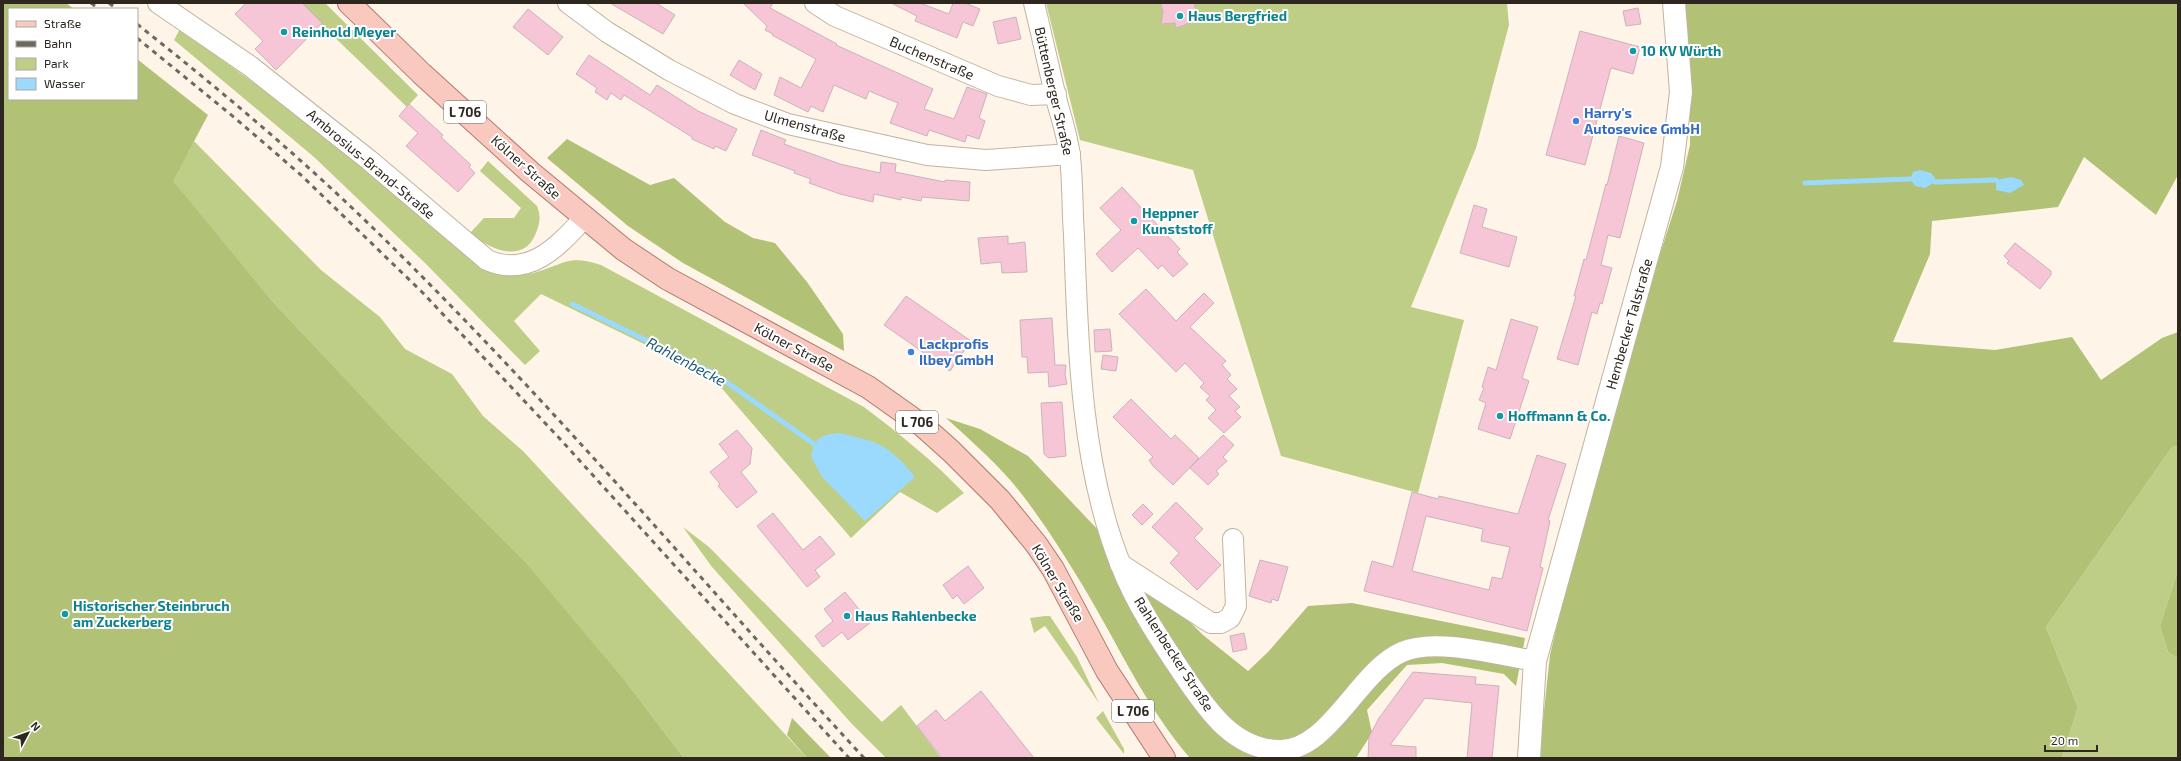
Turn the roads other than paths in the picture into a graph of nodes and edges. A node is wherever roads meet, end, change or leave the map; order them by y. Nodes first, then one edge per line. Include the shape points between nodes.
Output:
1 (158, 3) edge
2 (349, 3) edge
3 (568, 3) edge
4 (815, 3) edge
5 (1034, 3) edge
6 (1674, 3) edge
7 (1056, 94) junction
8 (1070, 154) junction
9 (584, 218) junction
10 (1075, 276) joint
11 (1233, 539) dead end
12 (1120, 564) junction
13 (1535, 661) junction
14 (1164, 758) edge
15 (1529, 758) edge

1 - 9 street, Ambrosius-Brand-Straße via 250,66 369,160 487,260 513,267 528,263 561,244
2 - 9 main road, Kölner Straße / L 706 via 422,74
3 - 8 street, Ulmenstraße via 607,32 669,70 735,104 788,124 926,155 986,160
4 - 7 street, Buchenstraße via 835,16 998,86 1031,95
5 - 7 street, Büttenberger Straße
6 - 13 street, Hembecker Talstraße via 1681,92 1672,167
7 - 8 street, Büttenberger Straße
8 - 10 street, Büttenberger Straße
9 - 14 main road, Kölner Straße / L 706 via 623,249 668,279 868,387 923,426 952,451 1000,500 1036,544 1053,569 1106,670
10 - 12 street, Rahlenbecker Straße via 1084,417 1102,500
11 - 12 street via 1236,606 1230,618 1221,623 1211,623
12 - 13 street, Rahlenbecker Straße via 1150,622 1208,711 1225,729 1258,746 1274,750 1293,748 1319,733 1375,671 1401,652 1418,647 1457,648
13 - 15 street, Hembecker Talstraße

